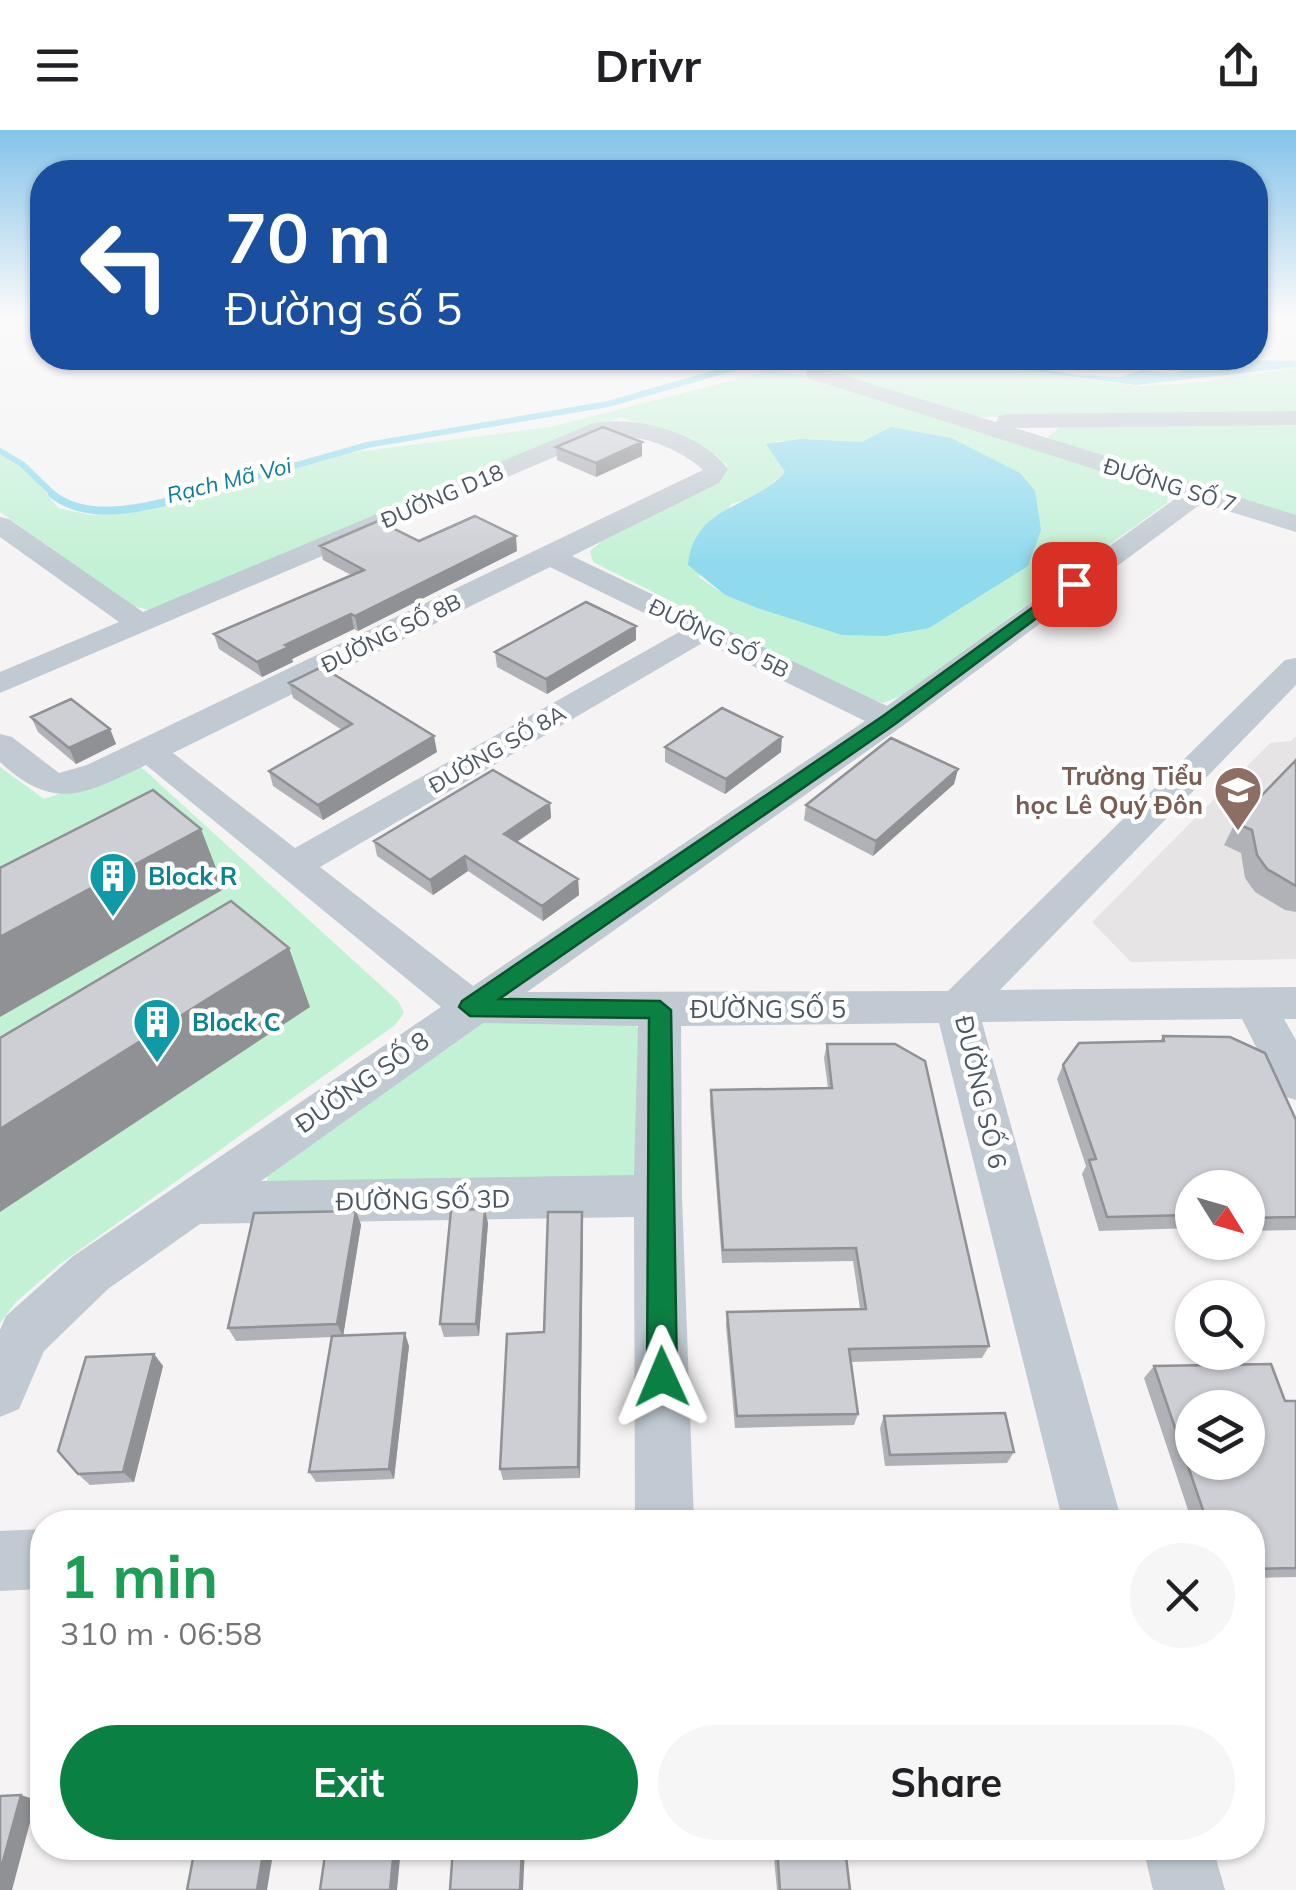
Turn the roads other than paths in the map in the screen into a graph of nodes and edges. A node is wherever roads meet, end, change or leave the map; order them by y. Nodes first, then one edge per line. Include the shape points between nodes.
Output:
1 (902, 400) edge
2 (1296, 418) edge
3 (1047, 420) junction
4 (968, 421) junction
5 (1033, 442) junction
6 (716, 469) joint
7 (1198, 494) junction
8 (1296, 524) edge
9 (3, 530) edge
10 (550, 556) junction
11 (141, 624) junction
12 (702, 631) junction
13 (1296, 667) edge
14 (0, 683) edge
15 (889, 720) junction
16 (0, 744) edge
17 (150, 751) junction
18 (292, 866) junction
19 (1276, 1004) edge
20 (470, 1007) junction
21 (957, 1008) junction
22 (660, 1010) junction
23 (1296, 1082) edge
24 (658, 1196) junction
25 (188, 1203) junction
26 (0, 1390) edge
27 (665, 1510) edge
28 (1089, 1510) edge
29 (30, 1560) edge
30 (0, 1561) edge
31 (1181, 1860) edge
32 (1189, 1890) edge

1 - 4 street, ĐƯỜNG SỐ 7
2 - 3 street
3 - 4 street
3 - 5 street
4 - 5 street, ĐƯỜNG SỐ 7
5 - 7 street, ĐƯỜNG SỐ 7
6 - 10 street, ĐƯỜNG SỐ 8B via 710,478
6 - 11 street, ĐƯỜNG D18 via 702,455 633,428 609,426
7 - 8 street, ĐƯỜNG SỐ 7
7 - 15 street, ĐƯỜNG SỐ 8
9 - 11 street
10 - 12 street, ĐƯỜNG SỐ 5B
10 - 17 street, ĐƯỜNG SỐ 8B
11 - 14 street, ĐƯỜNG D18
12 - 15 street, ĐƯỜNG SỐ 5B
12 - 18 street, ĐƯỜNG SỐ 8A
13 - 21 street, ĐƯỜNG SỐ 6
15 - 20 street, ĐƯỜNG SỐ 8
16 - 17 street, ĐƯỜNG SỐ 8B via 60,786
17 - 18 street
18 - 20 street
19 - 21 street, ĐƯỜNG SỐ 5
19 - 23 street
20 - 22 street, ĐƯỜNG SỐ 5
20 - 25 street, ĐƯỜNG SỐ 8
21 - 22 street, ĐƯỜNG SỐ 5
21 - 28 street, ĐƯỜNG SỐ 6
22 - 24 street
24 - 25 street, ĐƯỜNG SỐ 3D
24 - 27 street
25 - 26 street, ĐƯỜNG SỐ 8 via 90,1273 25,1334
29 - 30 street
31 - 32 street

